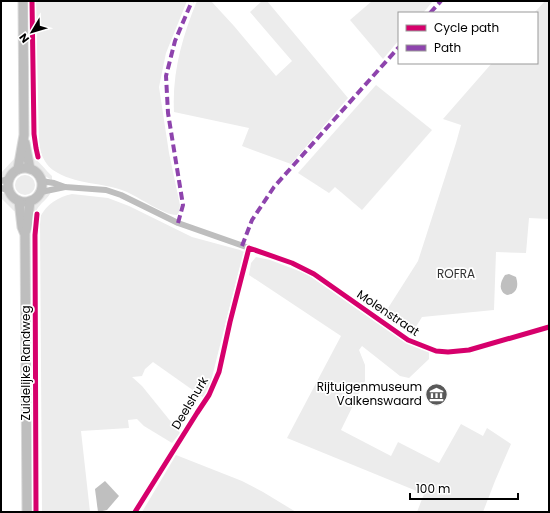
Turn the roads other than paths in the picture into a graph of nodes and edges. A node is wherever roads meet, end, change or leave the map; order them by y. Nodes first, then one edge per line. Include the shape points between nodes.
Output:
1 (23, 1) edge
2 (24, 135) junction
3 (18, 169) junction
4 (30, 169) junction
5 (5, 180) edge
6 (41, 181) junction
7 (65, 187) junction
8 (5, 189) edge
9 (41, 192) junction
10 (19, 201) junction
11 (30, 201) junction
12 (25, 233) junction
13 (249, 248) junction
14 (549, 327) edge
15 (27, 512) edge
16 (135, 512) edge

1 - 2 main road
2 - 3 main road
2 - 4 main road
3 - 4 main road
3 - 5 main road
4 - 6 main road
5 - 8 main road
6 - 7 street, Molenstraat
6 - 9 main road
7 - 9 street, Molenstraat
7 - 13 street, Molenstraat via 106,190 178,223
8 - 10 main road
9 - 11 main road
10 - 11 main road
10 - 12 main road, Zuidelijke Randweg
11 - 12 main road, Zuidelijke Randweg
12 - 15 main road, Zuidelijke Randweg
13 - 14 street, Molenstraat via 292,263 314,274 408,340 436,351 469,350
13 - 16 street, Deelshurk via 219,372 209,395

